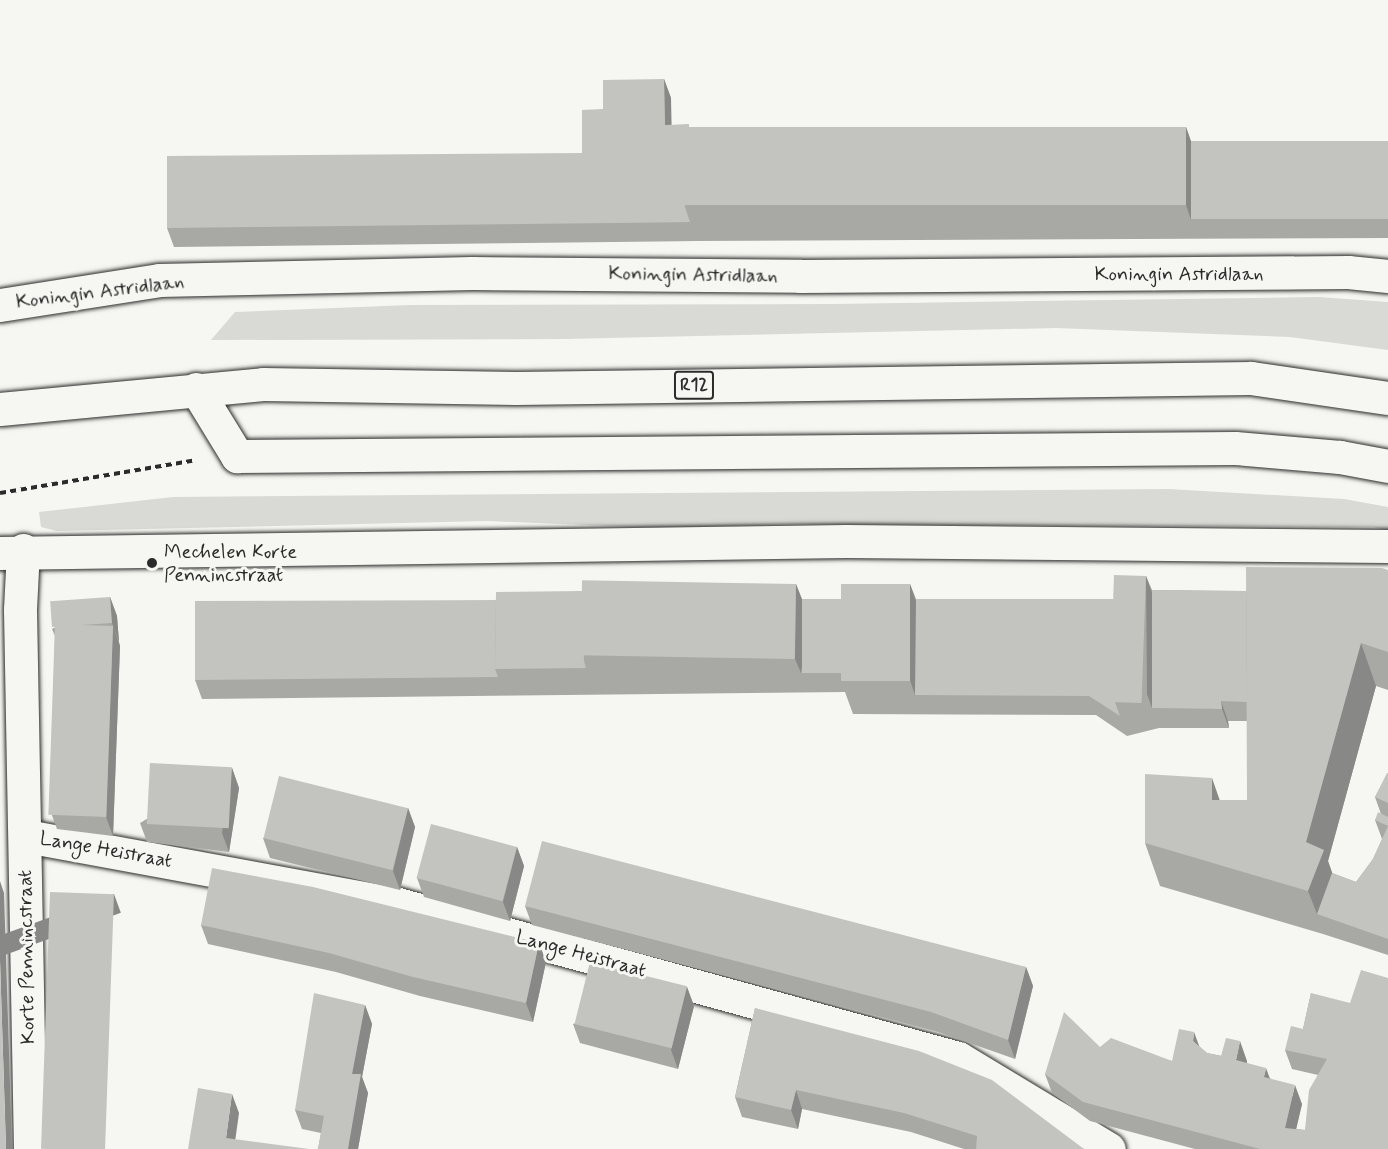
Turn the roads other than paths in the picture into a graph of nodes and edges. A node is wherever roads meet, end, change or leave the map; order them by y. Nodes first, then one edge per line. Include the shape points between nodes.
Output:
1 (1388, 276) edge
2 (0, 305) edge
3 (196, 389) junction
4 (1388, 398) edge
5 (0, 409) edge
6 (1388, 466) edge
7 (1388, 546) edge
8 (11, 552) edge
9 (13, 841) edge
10 (30, 1149) edge
11 (1109, 1149) edge

1 - 2 street, Koningin Astridlaan via 1348,272 812,276 461,273 159,280
3 - 4 street, R12 via 263,384 516,388 1251,378
3 - 5 street, R12
3 - 6 street via 237,456 1235,448 1340,457
7 - 8 street via 846,541
8 - 9 street, Korte Pennincstraat via 20,610
9 - 10 street, Korte Pennincstraat
9 - 11 street, Lange Heistraat via 398,904 958,1058

